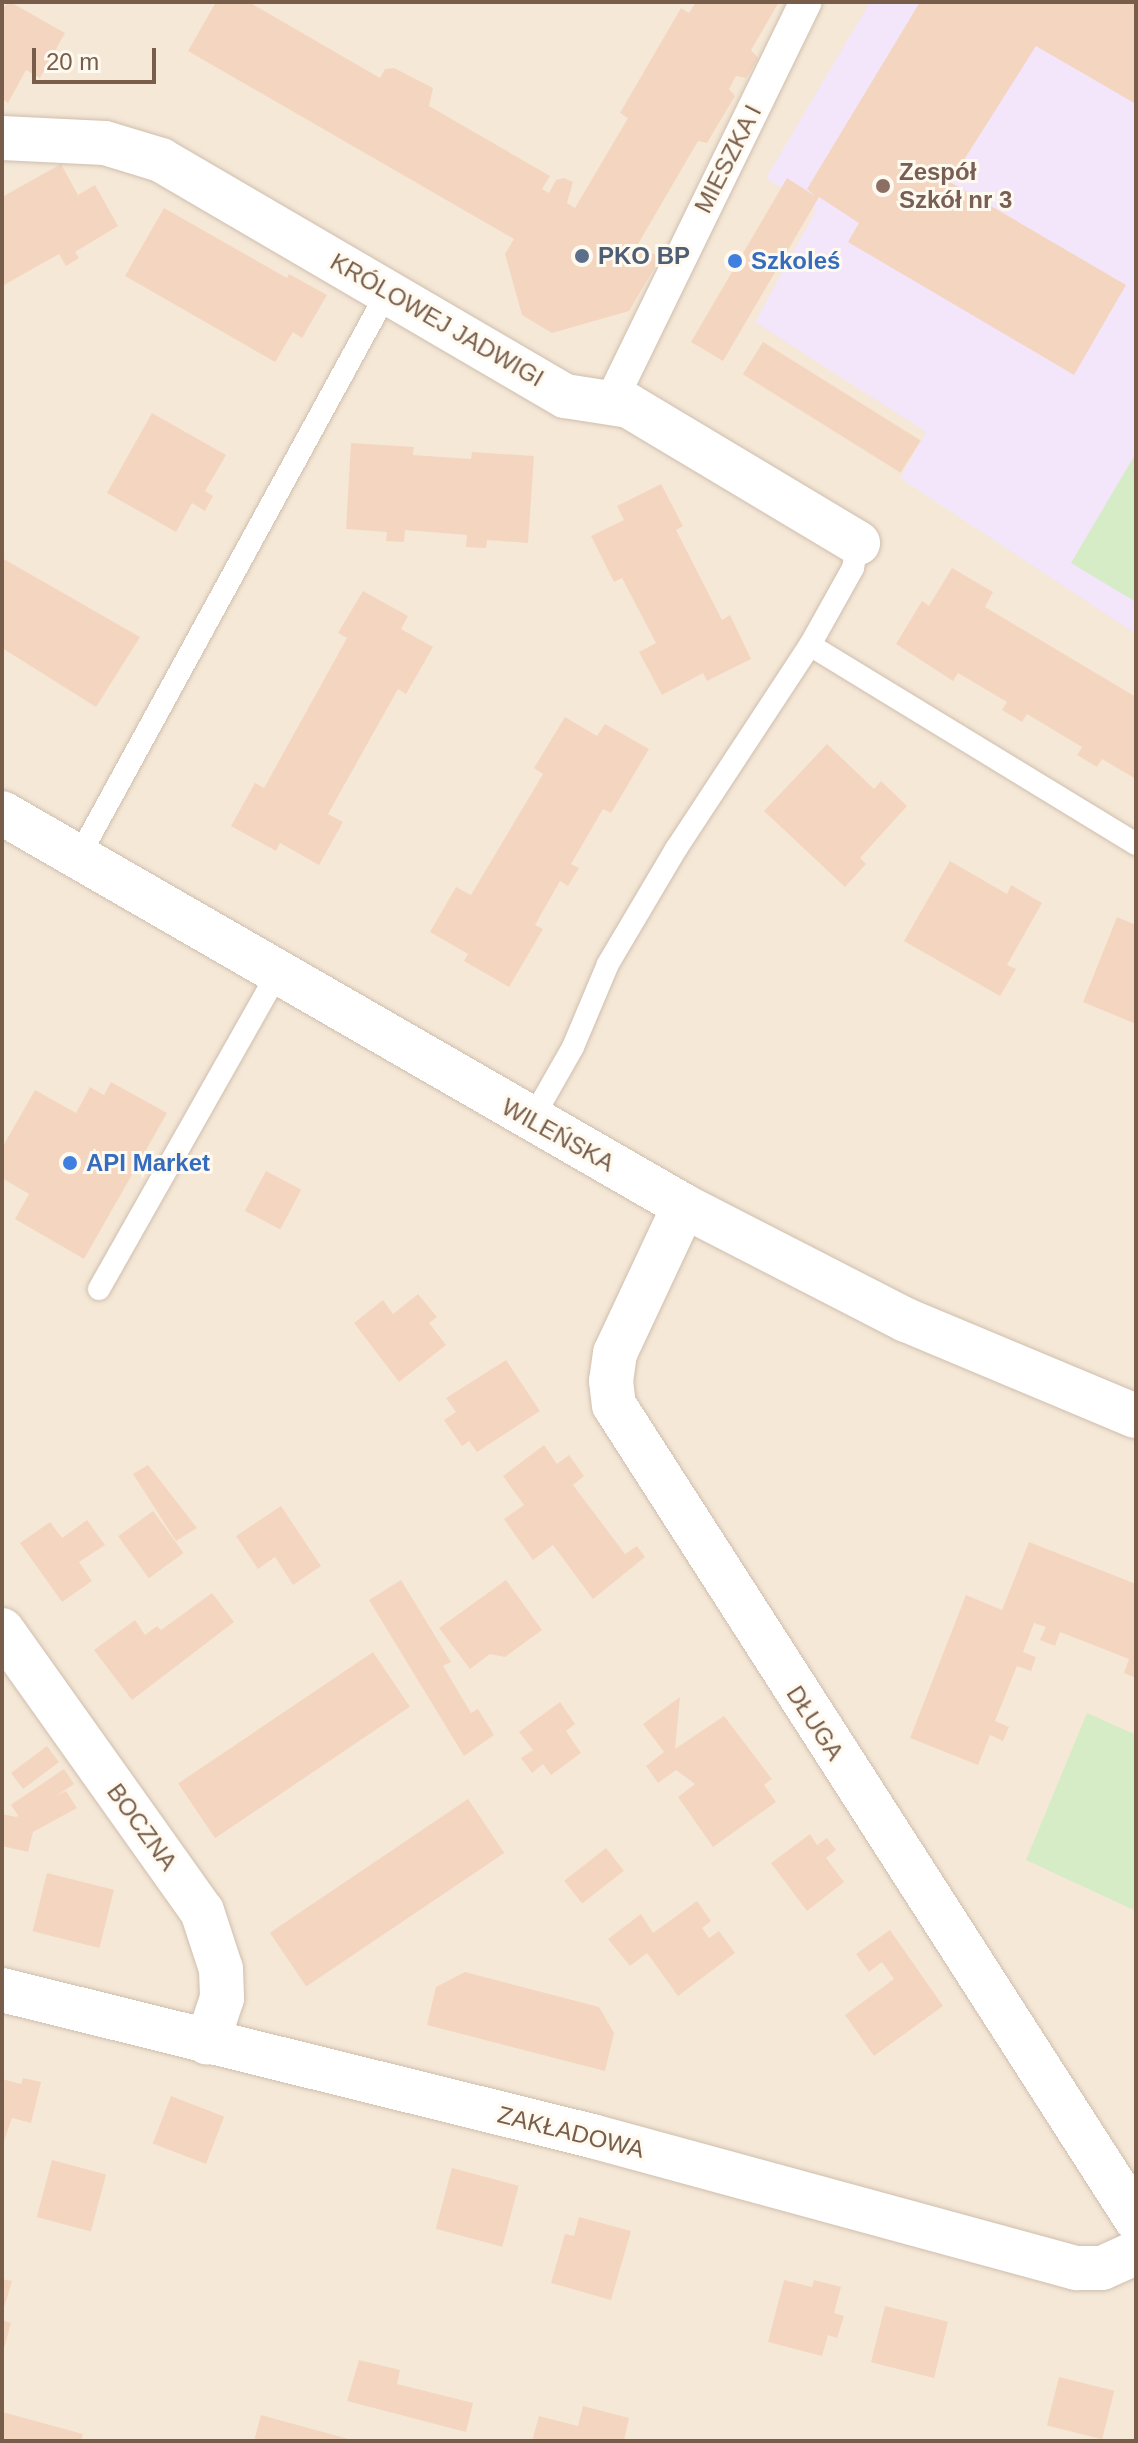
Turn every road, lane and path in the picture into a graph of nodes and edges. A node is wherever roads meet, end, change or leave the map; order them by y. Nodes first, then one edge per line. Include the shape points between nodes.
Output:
1 (806, 2) edge
2 (2, 138) edge
3 (388, 291) junction
4 (610, 403) junction
5 (858, 543) joint
6 (810, 645) junction
7 (2, 813) edge
8 (1136, 844) edge
9 (79, 856) junction
10 (278, 973) junction
11 (531, 1121) junction
12 (684, 1206) junction
13 (99, 1289) dead end
14 (1136, 1416) edge
15 (2, 1630) edge
16 (2, 1990) edge
17 (207, 2043) junction
18 (1136, 2219) edge
19 (1136, 2253) edge

1 - 4 street, MIESZKA I
2 - 3 street, KRÓLOWEJ JADWIGI via 105,143 161,160
3 - 4 street, KRÓLOWEJ JADWIGI via 565,396
3 - 9 lane
4 - 5 street, KRÓLOWEJ JADWIGI via 654,420
5 - 6 lane via 853,568
6 - 8 lane
6 - 11 lane via 676,849 608,964 573,1047
7 - 9 street, WILEŃSKA
9 - 10 street, WILEŃSKA
10 - 11 street, WILEŃSKA
10 - 13 lane
11 - 12 street, WILEŃSKA
12 - 14 street, WILEŃSKA via 906,1320
12 - 18 street, DŁUGA via 615,1353 614,1405
15 - 17 street, BOCZNA via 202,1911 221,1969 222,1998
16 - 17 street, ZAKŁADOWA
17 - 19 street, ZAKŁADOWA via 592,2136 1076,2268 1102,2268

